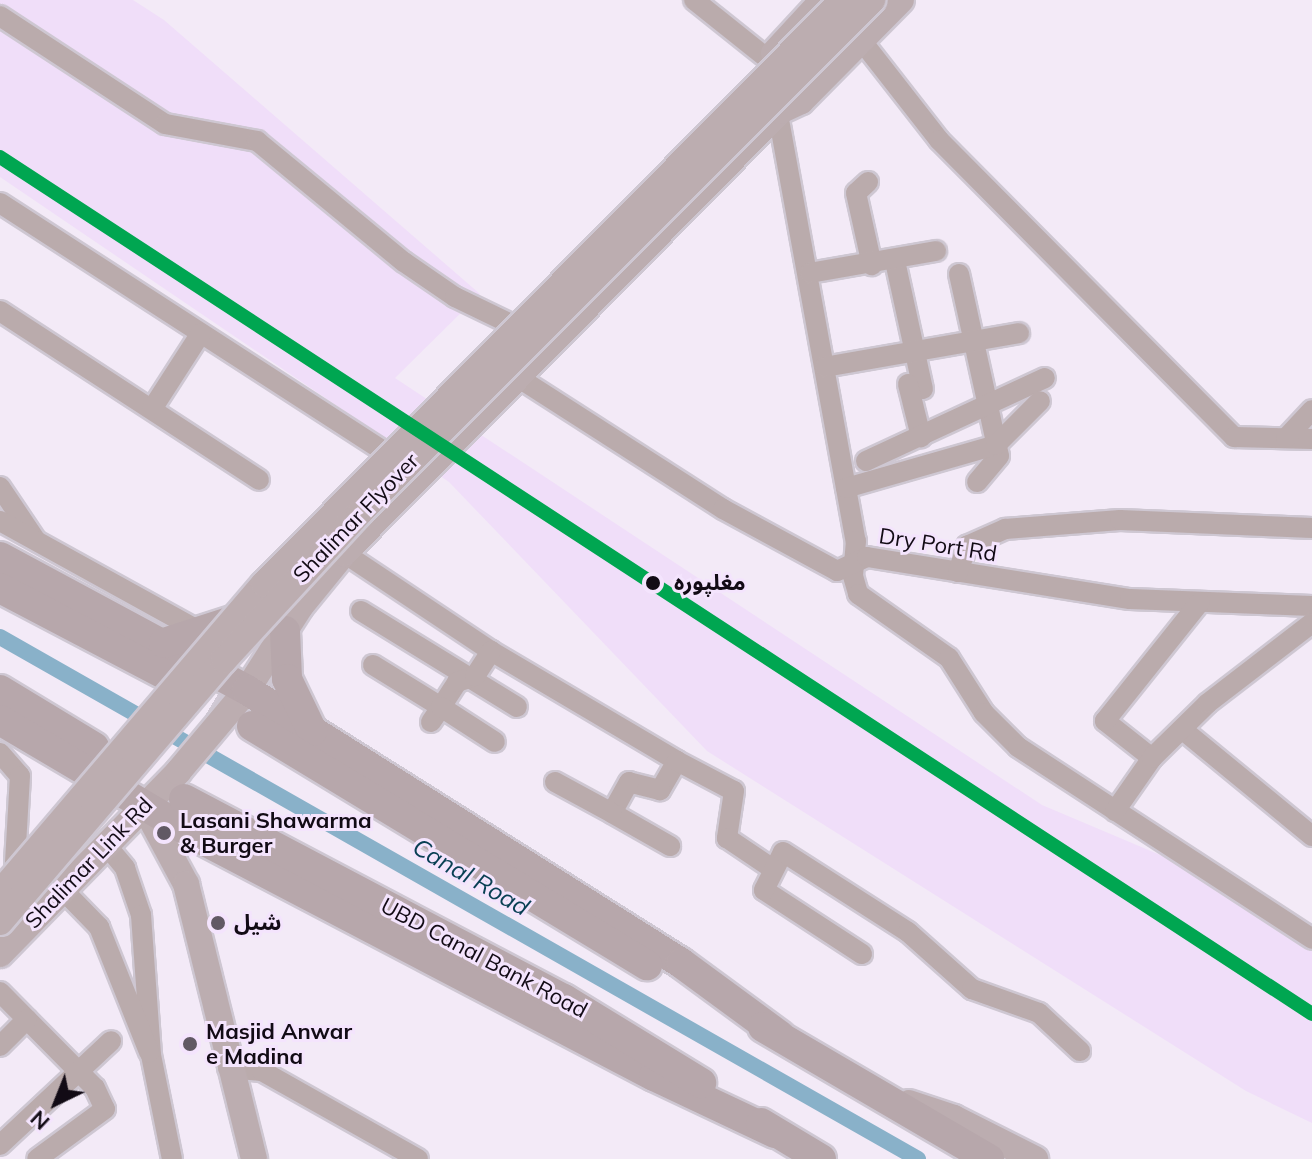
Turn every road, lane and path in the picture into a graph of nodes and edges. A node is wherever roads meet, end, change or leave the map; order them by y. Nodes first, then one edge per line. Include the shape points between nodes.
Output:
1 (694, 0) edge
2 (823, 0) edge
3 (843, 0) edge
4 (872, 0) edge
5 (901, 0) edge
6 (0, 16) edge
7 (861, 40) junction
8 (768, 59) junction
9 (780, 111) junction
10 (868, 182) dead end
11 (0, 203) edge
12 (936, 251) dead end
13 (895, 261) junction
14 (872, 265) junction
15 (810, 273) junction
16 (959, 274) dead end
17 (0, 311) edge
18 (511, 324) junction
19 (201, 333) junction
20 (1019, 333) dead end
21 (974, 342) junction
22 (914, 352) junction
23 (825, 367) junction
24 (519, 378) junction
25 (1045, 378) dead end
26 (1040, 401) dead end
27 (988, 408) junction
28 (152, 409) junction
29 (1312, 410) edge
30 (406, 428) junction
31 (921, 437) junction
32 (1286, 438) junction
33 (1312, 439) edge
34 (996, 445) junction
35 (383, 451) junction
36 (443, 457) junction
37 (866, 461) dead end
38 (259, 480) dead end
39 (977, 482) dead end
40 (0, 487) edge
41 (846, 488) junction
42 (0, 521) edge
43 (1312, 528) edge
44 (37, 543) junction
45 (344, 553) junction
46 (0, 557) edge
47 (855, 561) junction
48 (958, 572) junction
49 (0, 588) edge
50 (1200, 602) junction
51 (1312, 606) edge
52 (361, 611) dead end
53 (238, 619) junction
54 (1312, 623) edge
55 (199, 631) junction
56 (285, 631) junction
57 (491, 651) junction
58 (201, 662) junction
59 (373, 665) dead end
60 (167, 669) junction
61 (473, 678) junction
62 (0, 690) edge
63 (247, 690) junction
64 (517, 707) dead end
65 (436, 715) junction
66 (252, 726) tunnel mouth
67 (1183, 730) junction
68 (313, 732) junction
69 (6, 740) edge
70 (495, 742) dead end
71 (108, 749) junction
72 (1152, 758) junction
73 (677, 761) junction
74 (96, 778) junction
75 (555, 782) dead end
76 (181, 786) junction
77 (144, 806) junction
78 (1115, 811) junction
79 (612, 813) junction
80 (1312, 836) edge
81 (106, 845) junction
82 (670, 846) dead end
83 (773, 869) junction
84 (7, 871) edge
85 (63, 890) junction
86 (0, 893) edge
87 (0, 922) edge
88 (1312, 939) edge
89 (0, 954) edge
90 (862, 954) dead end
91 (0, 992) edge
92 (27, 1019) junction
93 (779, 1035) junction
94 (111, 1041) dead end
95 (0, 1046) edge
96 (1080, 1051) dead end
97 (151, 1055) junction
98 (228, 1068) junction
99 (77, 1070) junction
100 (883, 1094) junction
101 (775, 1133) junction
102 (0, 1145) edge
103 (37, 1159) edge
104 (172, 1159) edge
105 (254, 1159) edge
106 (418, 1159) edge
107 (821, 1159) edge
108 (989, 1159) edge
109 (1035, 1159) edge

1 - 8 street
2 - 8 main road
3 - 86 main road, Shalimar Flyover, bridge via 264,584
4 - 87 main road, Shalimar Flyover, bridge via 361,511 224,660
5 - 7 main road, Shalimar Link Rd
6 - 18 street via 165,124 257,141 404,262 455,297
7 - 9 main road, Shalimar Link Rd via 801,101
7 - 32 street via 939,140 1234,437
8 - 9 street
8 - 18 main road
9 - 15 street
9 - 24 main road, Shalimar Link Rd
10 - 14 street via 856,193
11 - 19 street
12 - 13 street
13 - 14 street
13 - 22 street
14 - 15 street
15 - 23 street
16 - 21 street
17 - 28 street
18 - 30 main road
19 - 28 street
19 - 35 street
20 - 21 street
21 - 22 street
21 - 27 street
22 - 23 street
22 - 31 street
23 - 41 street
24 - 36 main road, Shalimar Link Rd
24 - 47 street, Dry Port Rd via 819,565 837,571
25 - 27 street
26 - 34 street
27 - 31 street
27 - 34 street
28 - 38 street
29 - 32 street
30 - 35 main road
30 - 36 main road
31 - 37 street
32 - 33 street
34 - 39 street via 999,456
34 - 41 street
35 - 53 main road
36 - 45 main road, Shalimar Link Rd
40 - 44 street
41 - 47 street
42 - 44 street
43 - 48 street via 1120,520 1005,529 967,546
44 - 55 street
45 - 56 main road, Shalimar Link Rd
45 - 57 street
46 - 60 highway
47 - 48 street, Dry Port Rd via 867,557
47 - 78 street via 858,594 949,658 1000,731
48 - 50 street, Dry Port Rd via 1130,599
49 - 60 highway
50 - 51 street, Dry Port Rd
50 - 72 street via 1105,721
52 - 61 street
53 - 55 highway
53 - 58 main road
54 - 67 street via 1208,703
55 - 60 highway
56 - 63 main road, Shalimar Link Rd
56 - 68 highway via 287,679
57 - 61 street
57 - 73 street
58 - 60 highway
58 - 60 main road
58 - 63 highway
59 - 65 street
60 - 71 main road, bridge
61 - 64 street
61 - 65 street via 457,682
62 - 71 highway
63 - 68 highway
63 - 76 main road, Shalimar Link Rd via 219,723
65 - 70 street
66 - 93 highway via 645,964
67 - 72 street
67 - 80 street
68 - 93 highway via 681,963
69 - 74 highway
69 - 84 street via 20,776
71 - 74 main road
72 - 78 street
73 - 79 street via 660,790 629,782
73 - 83 street via 734,791 727,838
74 - 77 highway
74 - 84 main road
75 - 79 street
76 - 77 main road, Shalimar Link Rd
76 - 101 highway, UBD Canal Bank Road via 564,999
77 - 81 main road, Shalimar Link Rd
77 - 98 main road via 186,884
77 - 101 highway via 654,1076
78 - 88 street
79 - 82 street
81 - 85 main road, Shalimar Link Rd
81 - 97 street via 125,868 141,915
83 - 90 street via 764,890
83 - 96 street via 786,852 908,932 972,989 1039,1013
85 - 89 main road, Shalimar Link Rd
85 - 97 street via 99,927
91 - 92 street
92 - 95 street
92 - 99 street
93 - 100 highway
94 - 99 street
97 - 104 street
98 - 105 main road
98 - 106 street via 262,1071
99 - 102 street
99 - 103 street via 105,1109
100 - 108 highway
100 - 109 main road via 954,1118
101 - 107 highway

